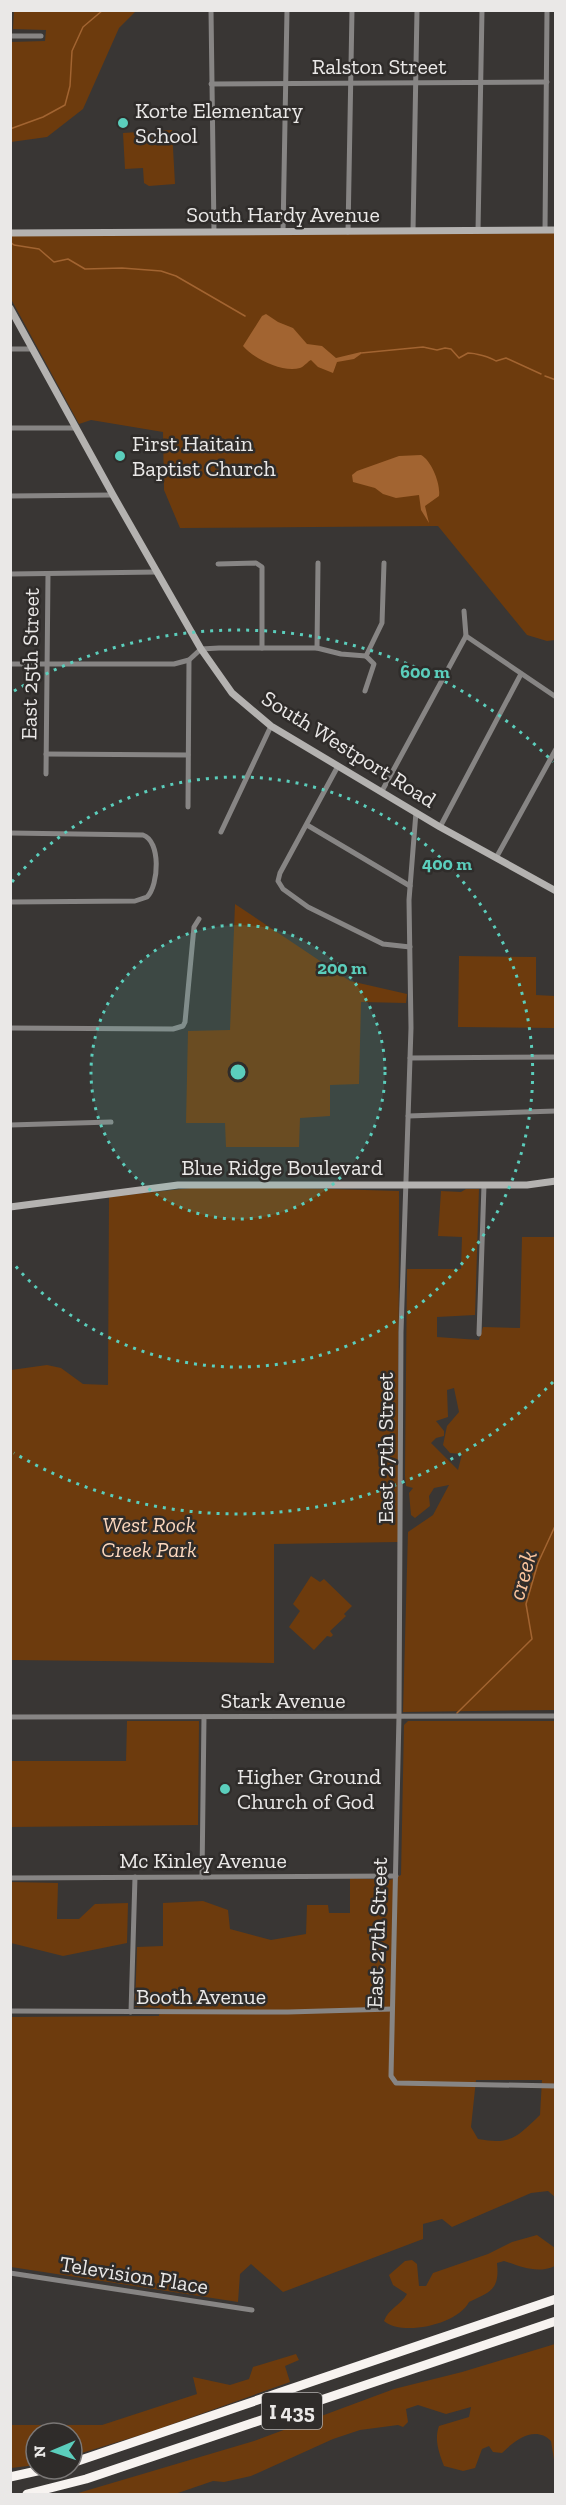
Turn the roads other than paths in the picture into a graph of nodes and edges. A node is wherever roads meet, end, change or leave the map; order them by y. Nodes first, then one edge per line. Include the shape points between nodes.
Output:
1 (211, 10) edge
2 (287, 10) edge
3 (352, 10) edge
4 (417, 10) edge
5 (482, 10) edge
6 (548, 10) edge
7 (10, 36) edge
8 (41, 36) dead end
9 (480, 82) junction
10 (546, 82) junction
11 (351, 83) junction
12 (416, 83) junction
13 (211, 84) junction
14 (286, 84) junction
15 (544, 230) junction
16 (555, 230) edge
17 (413, 231) junction
18 (478, 231) junction
19 (214, 232) junction
20 (283, 232) junction
21 (348, 232) junction
22 (10, 233) edge
23 (10, 308) edge
24 (10, 349) edge
25 (33, 349) junction
26 (10, 428) edge
27 (76, 428) junction
28 (113, 495) junction
29 (10, 496) edge
30 (318, 563) dead end
31 (384, 563) dead end
32 (218, 564) dead end
33 (158, 572) junction
34 (48, 573) junction
35 (10, 574) edge
36 (464, 611) dead end
37 (466, 636) junction
38 (262, 648) junction
39 (317, 648) junction
40 (201, 649) junction
41 (366, 656) junction
42 (189, 660) junction
43 (10, 664) edge
44 (46, 664) junction
45 (522, 674) junction
46 (365, 691) dead end
47 (555, 697) edge
48 (271, 726) junction
49 (555, 749) edge
50 (46, 754) junction
51 (188, 755) junction
52 (338, 766) junction
53 (46, 774) dead end
54 (382, 791) junction
55 (188, 807) dead end
56 (416, 812) junction
57 (307, 825) junction
58 (441, 827) junction
59 (221, 832) dead end
60 (10, 833) edge
61 (496, 858) junction
62 (410, 886) junction
63 (555, 891) edge
64 (10, 902) edge
65 (199, 919) dead end
66 (410, 947) junction
67 (10, 1028) edge
68 (555, 1057) edge
69 (410, 1058) junction
70 (555, 1111) edge
71 (408, 1116) junction
72 (111, 1122) dead end
73 (10, 1125) edge
74 (555, 1181) edge
75 (405, 1185) junction
76 (484, 1185) junction
77 (10, 1207) edge
78 (479, 1334) dead end
79 (399, 1716) junction
80 (555, 1716) edge
81 (10, 1717) edge
82 (204, 1717) junction
83 (396, 1876) junction
84 (135, 1877) junction
85 (202, 1877) junction
86 (10, 1878) edge
87 (392, 2009) junction
88 (10, 2011) edge
89 (131, 2012) junction
90 (555, 2086) edge
91 (10, 2272) edge
92 (555, 2299) edge
93 (252, 2310) dead end
94 (555, 2321) edge
95 (84, 2459) edge
96 (27, 2494) edge

1 - 13 street
2 - 14 street
3 - 11 street
4 - 12 street
5 - 9 street
6 - 10 street
7 - 8 street
9 - 10 street, Ralston Street
9 - 12 street, Ralston Street
9 - 18 street
10 - 15 street
11 - 12 street, Ralston Street
11 - 14 street, Ralston Street
11 - 21 street
12 - 17 street
13 - 14 street, Ralston Street
13 - 19 street
14 - 20 street
15 - 16 street, South Hardy Avenue
15 - 18 street, South Hardy Avenue
17 - 18 street, South Hardy Avenue
17 - 21 street, South Hardy Avenue
19 - 20 street, South Hardy Avenue
19 - 22 street, South Hardy Avenue
20 - 21 street, South Hardy Avenue
23 - 25 street, South Westport Road
24 - 25 street
25 - 27 street, South Westport Road
26 - 27 street
27 - 28 street, South Westport Road
28 - 29 street
28 - 33 street, South Westport Road
30 - 39 street
31 - 41 street via 382,622
32 - 38 street via 256,563 262,567
33 - 34 street
33 - 40 street, South Westport Road
34 - 35 street
34 - 44 street, East 25th Street
36 - 37 street
37 - 45 street
37 - 54 street
38 - 39 street
38 - 40 street
39 - 41 street
40 - 42 street
40 - 48 street, South Westport Road via 232,693
41 - 46 street via 374,664
42 - 44 street via 174,664
42 - 51 street
43 - 44 street
44 - 50 street, East 25th Street
45 - 47 street
45 - 58 street
48 - 52 street, South Westport Road
48 - 59 street
49 - 61 street
50 - 51 street
50 - 53 street, East 25th Street
51 - 55 street
52 - 54 street, South Westport Road
52 - 57 street
54 - 56 street, South Westport Road
56 - 58 street, South Westport Road
56 - 62 street, East 27th Street
57 - 62 street
57 - 66 street via 280,873 278,881 283,890 308,907 383,944
58 - 61 street, South Westport Road
60 - 64 street via 143,835 154,845 155,883 152,892 141,900
61 - 63 street, South Westport Road
62 - 66 street, East 27th Street
65 - 67 street via 194,927 185,1023 181,1026
66 - 69 street, East 27th Street
68 - 69 street
69 - 71 street, East 27th Street
70 - 71 street
71 - 75 street, East 27th Street
72 - 73 street
74 - 76 street, Blue Ridge Boulevard
75 - 76 street, Blue Ridge Boulevard
75 - 77 street, Blue Ridge Boulevard via 178,1185
75 - 79 street, East 27th Street
76 - 78 street
79 - 80 street, Stark Avenue
79 - 82 street, Stark Avenue
79 - 83 street, East 27th Street
81 - 82 street, Stark Avenue
82 - 85 street
83 - 85 street, Mc Kinley Avenue
83 - 87 street, East 27th Street
84 - 85 street, Mc Kinley Avenue
84 - 86 street, Mc Kinley Avenue
84 - 89 street
87 - 89 street, Booth Avenue
87 - 90 street, East 27th Street via 391,2076 396,2083
88 - 89 street, Booth Avenue
91 - 93 street, Television Place
92 - 95 highway, I 435
94 - 96 highway, I 435 via 108,2472

